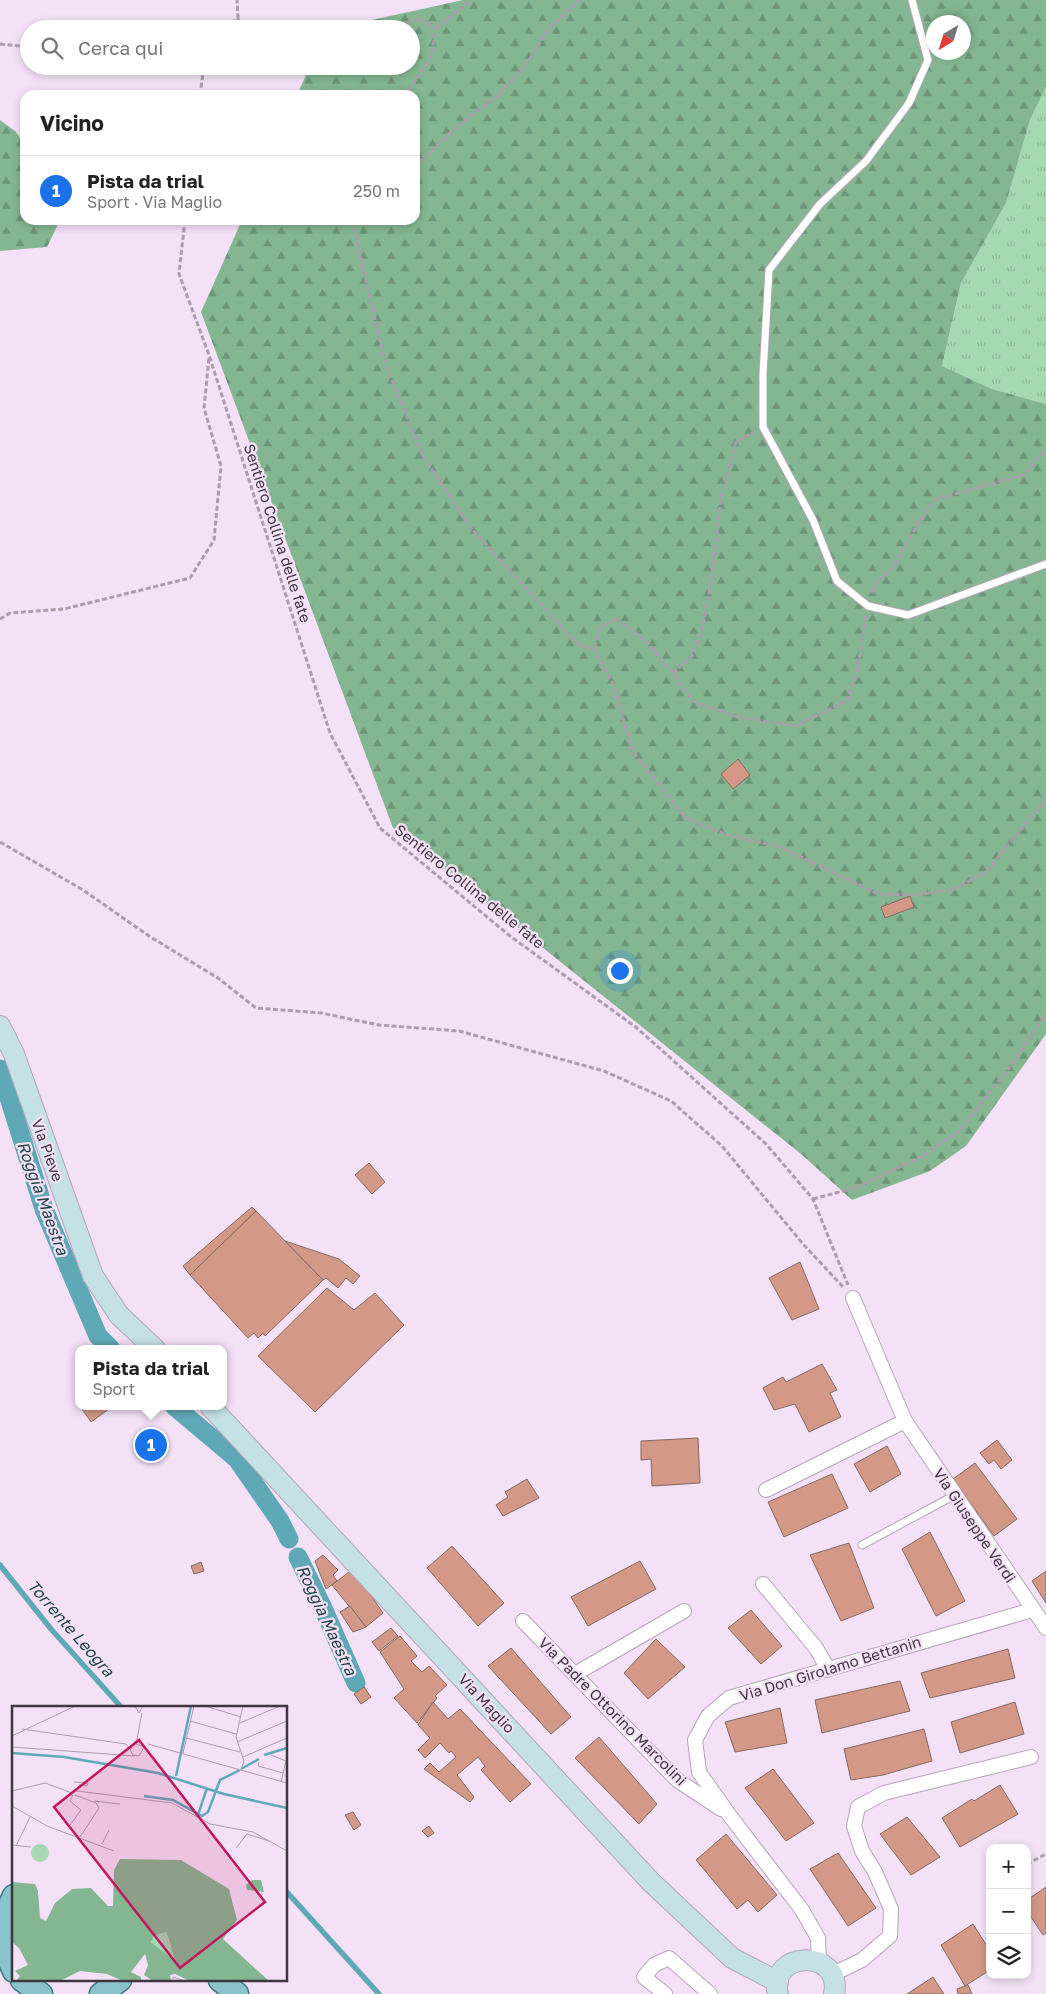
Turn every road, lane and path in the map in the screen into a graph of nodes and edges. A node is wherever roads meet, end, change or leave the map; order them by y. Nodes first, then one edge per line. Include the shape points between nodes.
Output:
1 (237, 0) edge
2 (471, 0) edge
3 (580, 0) edge
4 (912, 0) edge
5 (238, 17) junction
6 (235, 20) edge
7 (238, 20) edge
8 (417, 20) edge
9 (436, 28) junction
10 (0, 44) edge
11 (20, 46) edge
12 (420, 74) edge
13 (203, 75) edge
14 (419, 75) edge
15 (201, 90) edge
16 (409, 90) edge
17 (420, 162) edge
18 (184, 225) edge
19 (354, 225) edge
20 (209, 355) junction
21 (763, 426) junction
22 (1046, 448) edge
23 (1046, 564) edge
24 (868, 606) junction
25 (0, 619) edge
26 (594, 648) junction
27 (673, 673) junction
28 (1046, 799) edge
29 (0, 842) edge
30 (1046, 1014) edge
31 (0, 1026) edge
32 (813, 1199) junction
33 (853, 1298) junction
34 (151, 1345) edge
35 (214, 1410) edge
36 (905, 1421) junction
37 (766, 1490) dead end
38 (955, 1495) junction
39 (862, 1545) dead end
40 (763, 1584) dead end
41 (1032, 1610) junction
42 (684, 1611) dead end
43 (523, 1621) dead end
44 (1046, 1628) edge
45 (828, 1669) junction
46 (575, 1674) junction
47 (1031, 1757) dead end
48 (730, 1816) junction
49 (1046, 1854) edge
50 (1031, 1862) edge
51 (12, 1900) edge
52 (7, 1967) edge
53 (25, 1982) edge
54 (222, 1982) edge
55 (235, 1982) edge
56 (831, 1983) edge
57 (119, 1985) edge
58 (778, 1988) edge
59 (41, 1994) edge
60 (101, 1994) edge
61 (237, 1994) edge
62 (248, 1994) edge
63 (665, 1994) edge
64 (710, 1994) edge

1 - 5 path
2 - 9 path
3 - 17 path via 549,28 526,65 498,95 454,129
4 - 21 lane via 928,60 909,103 866,161 820,204 769,270
5 - 6 path
5 - 7 path
8 - 9 path via 421,19
9 - 12 path via 431,57
10 - 11 path
13 - 15 path
14 - 16 path
18 - 20 path, Sentiero Collina delle fate via 179,274
19 - 26 path via 385,363 424,458 470,528 579,646
20 - 25 path via 204,408 220,476 214,540 190,578 64,609 10,613
20 - 32 path, Sentiero Collina delle fate via 330,733 380,828 510,936 637,1028 766,1144
21 - 24 lane via 813,520 837,581
21 - 27 path via 736,441 721,499 702,630 692,656
22 - 24 path via 1024,475 936,499 892,569 876,581
23 - 24 lane via 908,616
24 - 27 path via 857,671 847,702 796,726 738,716 692,701
26 - 27 path via 601,627 616,619 645,640
26 - 28 path via 612,682 633,752 686,818 726,834 780,847 878,894 916,895 955,889 986,872
29 - 33 path via 83,890 218,978 256,1008 321,1013 379,1025 459,1031 604,1071 672,1101 722,1146
30 - 32 path via 1006,1072 959,1131 924,1155 858,1187
31 - 34 street, Via Pieve via 14,1054 93,1276 119,1315
32 - 33 path, Sentiero Collina delle fate
33 - 36 street, Via Giuseppe Verdi
35 - 58 street, Via Maglio via 651,1882 732,1958
36 - 37 street
36 - 38 street, Via Giuseppe Verdi
38 - 39 lane
38 - 41 street, Via Giuseppe Verdi
40 - 45 street via 816,1648
41 - 44 street, Via Giuseppe Verdi
41 - 45 street, Via Don Girolamo Bettanin
42 - 46 street
43 - 46 street, Via Padre Ottorino Marcolini
45 - 48 street, Via Don Girolamo Bettanin via 729,1698 708,1716 695,1740 699,1772
46 - 48 street, Via Padre Ottorino Marcolini via 677,1780
47 - 56 street via 884,1793 858,1807 854,1826 862,1851 891,1909 890,1936
48 - 56 street, Via Don Girolamo Bettanin via 802,1910 818,1938
49 - 50 path
51 - 52 main road via 2,1934
53 - 59 main road
54 - 61 main road
55 - 62 main road
56 - 58 street via 802,1959 781,1974
57 - 60 main road
63 - 64 street via 644,1977 654,1965 669,1958

